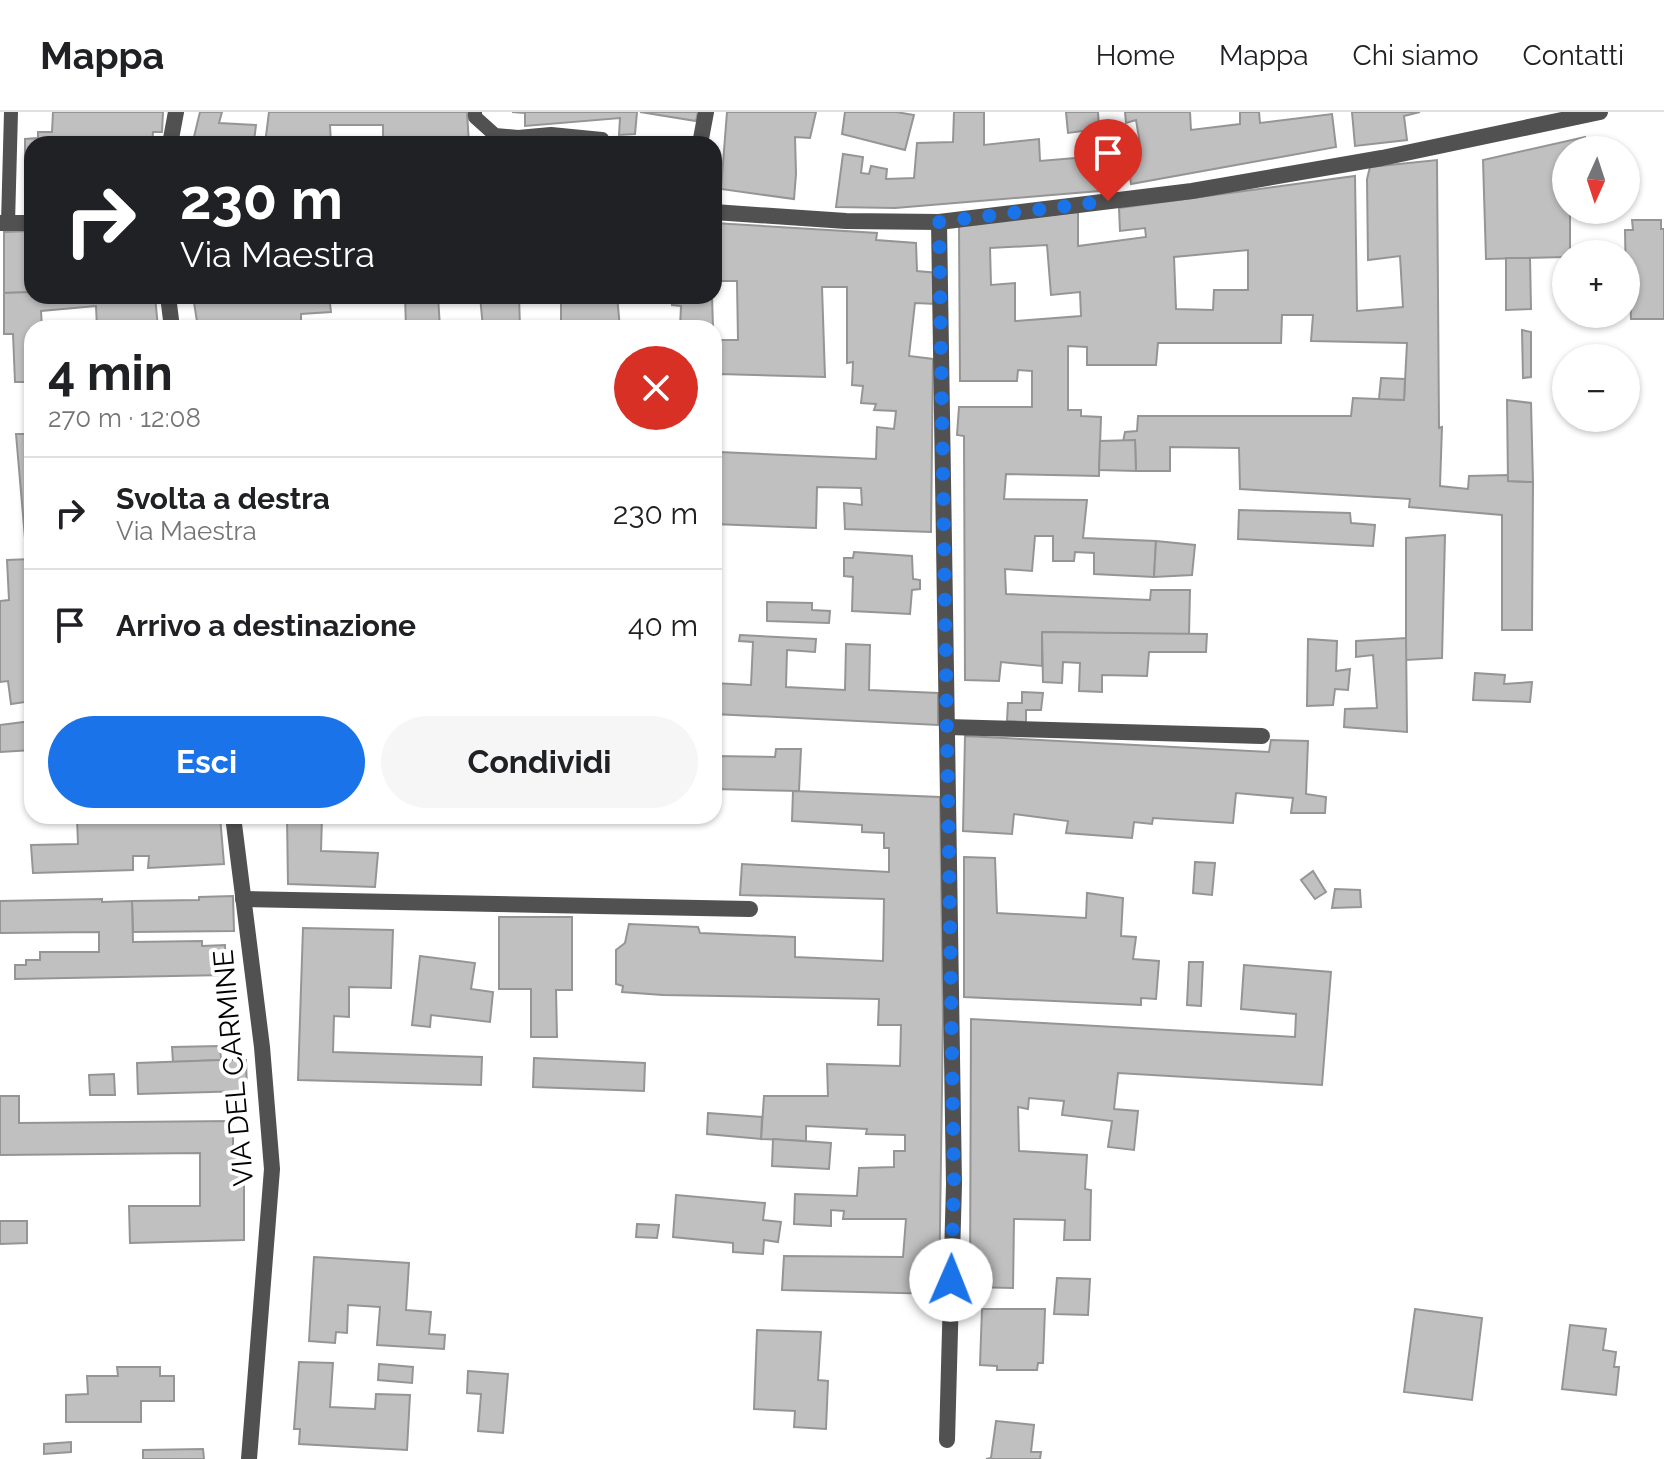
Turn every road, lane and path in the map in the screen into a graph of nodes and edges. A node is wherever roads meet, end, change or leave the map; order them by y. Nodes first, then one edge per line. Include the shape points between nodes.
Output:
1 (11, 112) edge
2 (176, 112) edge
3 (475, 112) edge
4 (706, 112) edge
5 (1600, 112) edge
6 (172, 136) edge
7 (506, 136) edge
8 (529, 136) edge
9 (582, 136) edge
10 (702, 136) edge
11 (722, 213) edge
12 (939, 222) junction
13 (4, 223) edge
14 (947, 727) junction
15 (1262, 736) dead end
16 (234, 824) edge
17 (243, 899) junction
18 (750, 909) dead end
19 (947, 1440) dead end
20 (249, 1459) edge

1 - 13 lane
2 - 6 street
3 - 7 lane via 495,135
4 - 10 street
5 - 12 street via 1206,188
8 - 9 lane
11 - 12 street
12 - 14 street
14 - 15 street
14 - 19 street via 954,1184
16 - 17 street, VIA DEL CARMINE
17 - 18 street
17 - 20 street, VIA DEL CARMINE via 272,1169

